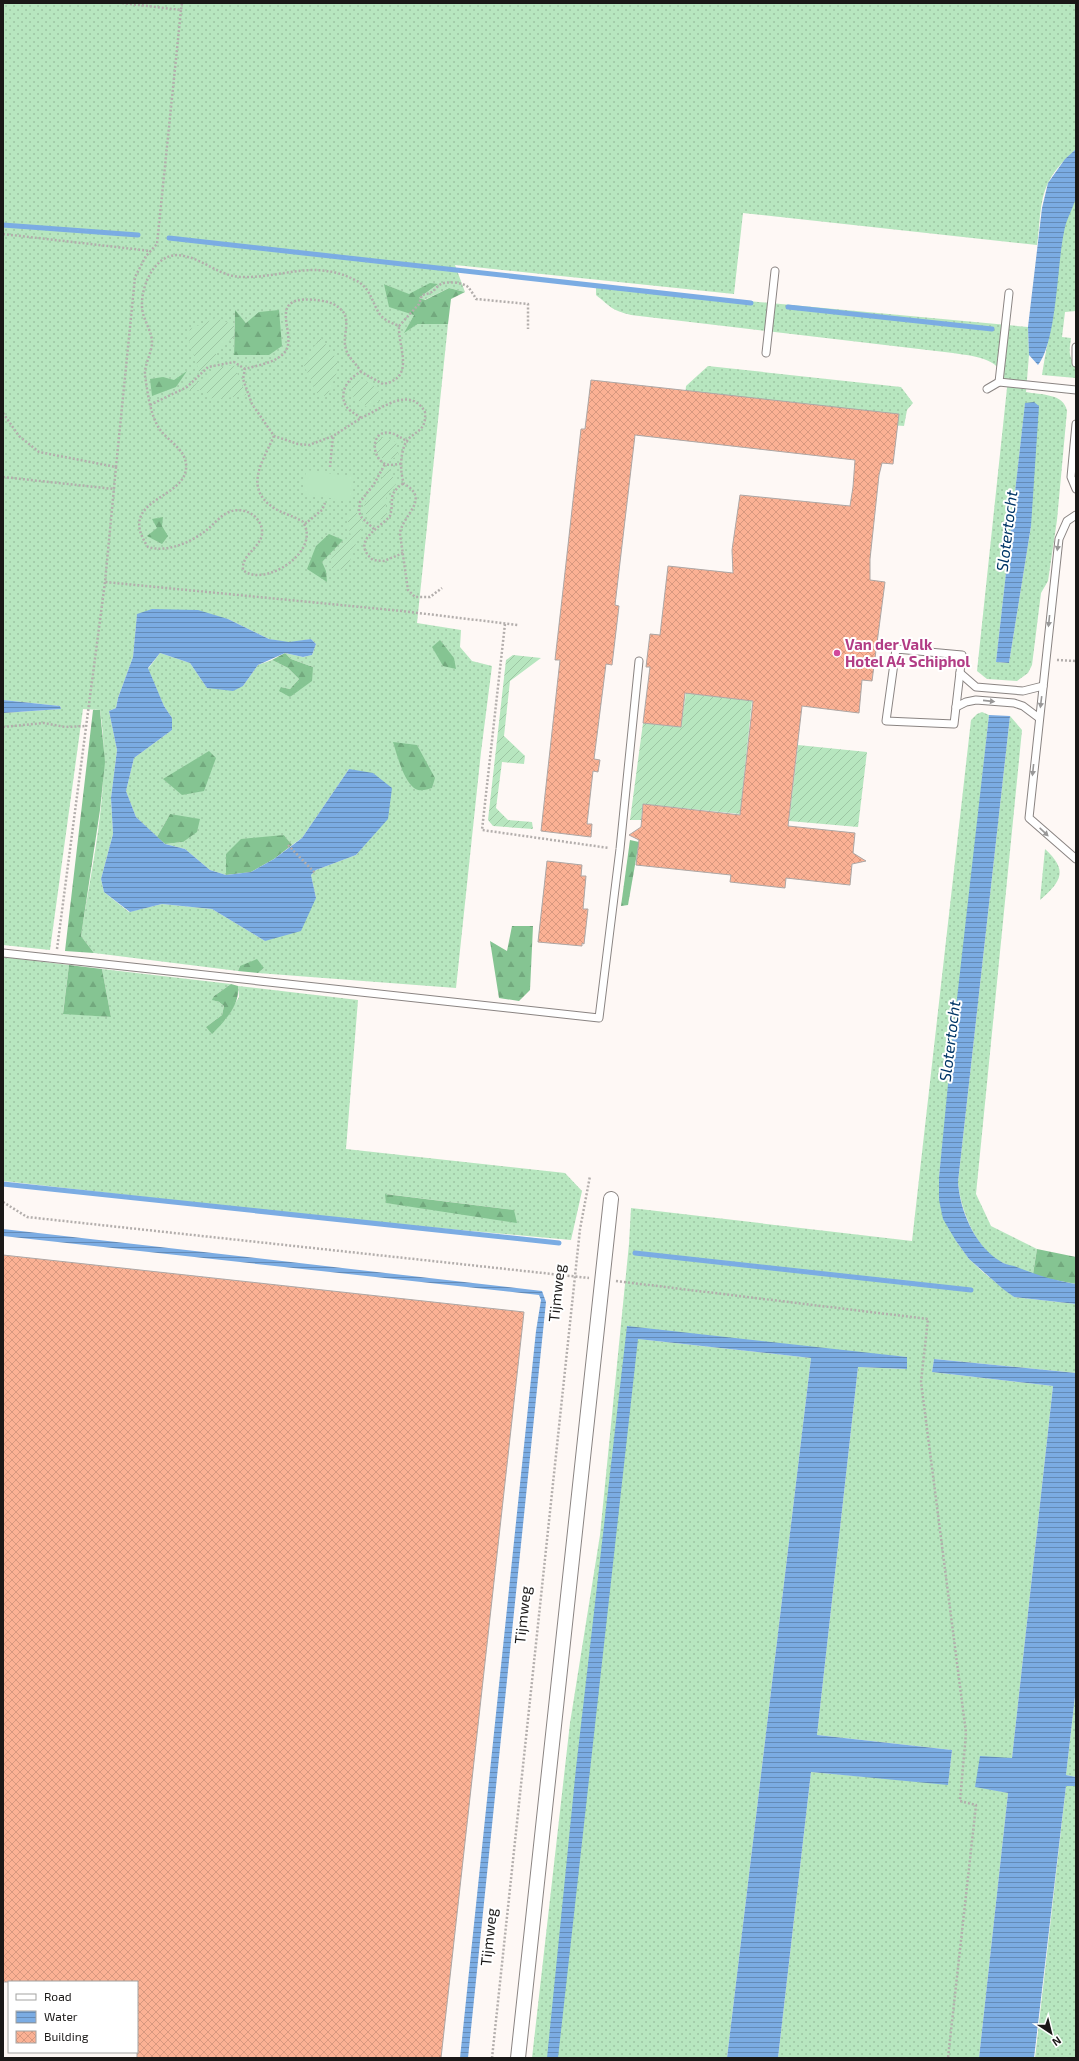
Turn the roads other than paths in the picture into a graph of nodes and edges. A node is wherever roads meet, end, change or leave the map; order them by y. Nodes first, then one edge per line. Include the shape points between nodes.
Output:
1 (775, 271) dead end
2 (1009, 293) dead end
3 (1076, 347) edge
4 (766, 353) dead end
5 (1076, 363) edge
6 (999, 382) junction
7 (987, 389) dead end
8 (1076, 390) edge
9 (1076, 424) edge
10 (1076, 489) edge
11 (1076, 515) edge
12 (639, 661) dead end
13 (960, 673) junction
14 (1043, 686) junction
15 (956, 707) junction
16 (1039, 718) junction
17 (1076, 859) edge
18 (3, 952) edge
19 (611, 1198) dead end
20 (518, 2058) edge

1 - 4 lane
2 - 6 lane
3 - 5 lane
6 - 7 lane
6 - 8 lane
9 - 10 lane via 1071,477
11 -> 14 lane via 1067,521 1059,539
12 - 18 lane via 620,849 599,1018
13 - 14 lane via 976,688 1023,691
13 - 15 lane
13 - 15 lane via 962,655 896,649 886,721 954,724
14 -> 16 lane
15 -> 16 lane via 976,700 1014,703 1023,706
16 -> 17 lane via 1028,818
19 - 20 street

